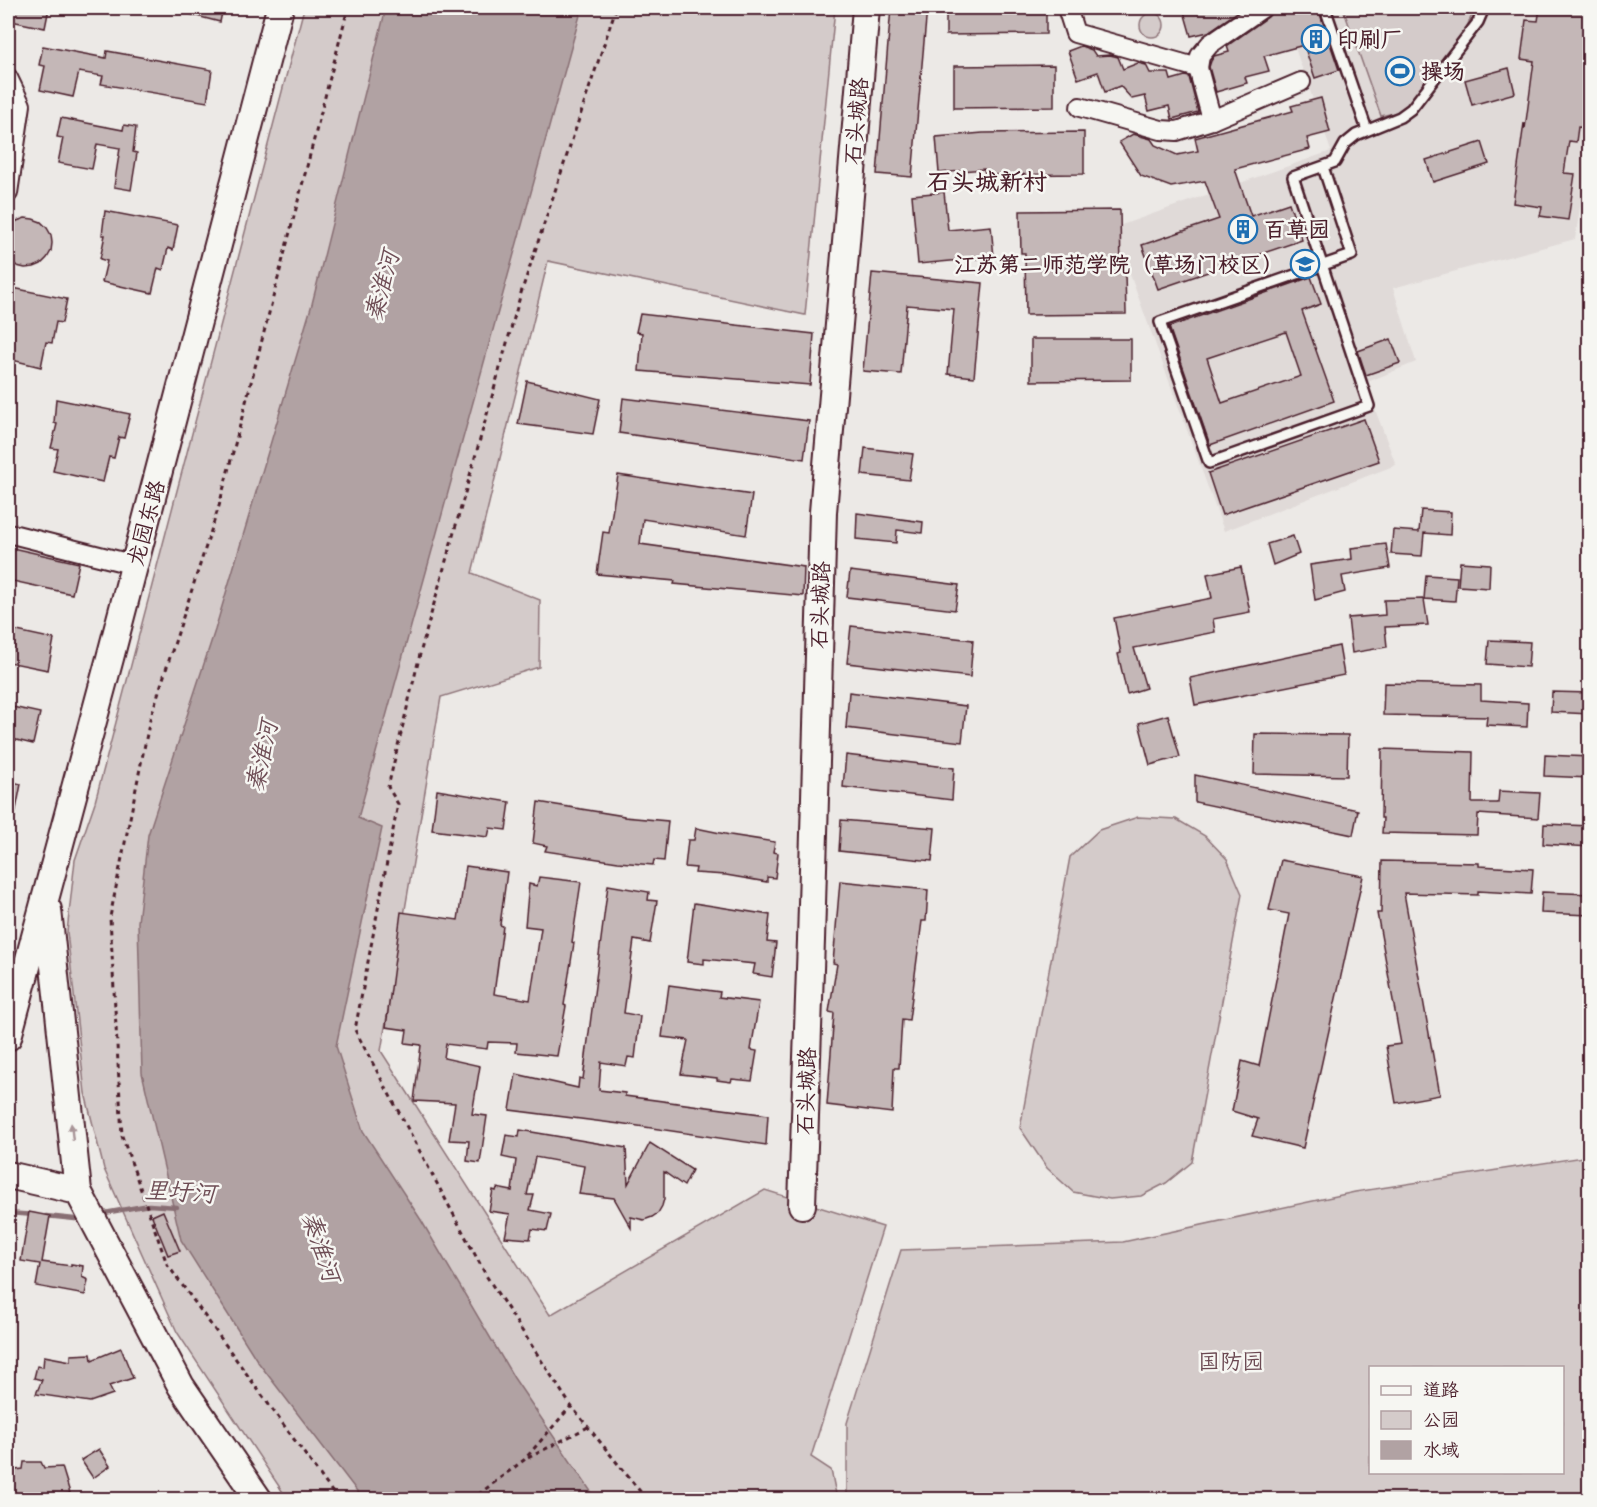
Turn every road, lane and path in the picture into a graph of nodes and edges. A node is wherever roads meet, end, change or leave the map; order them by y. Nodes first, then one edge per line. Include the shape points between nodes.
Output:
1 (280, 8) edge
2 (348, 8) edge
3 (616, 8) edge
4 (866, 8) edge
5 (1067, 8) edge
6 (1162, 8) edge
7 (1262, 8) edge
8 (1325, 8) edge
9 (1484, 8) edge
10 (1157, 14) dead end
11 (1198, 68) junction
12 (8, 78) edge
13 (1301, 82) dead end
14 (1080, 107) dead end
15 (1212, 120) junction
16 (1367, 130) junction
17 (1323, 167) junction
18 (8, 193) edge
19 (1322, 265) junction
20 (8, 532) edge
21 (135, 565) junction
22 (46, 895) junction
23 (8, 1036) edge
24 (8, 1175) edge
25 (78, 1191) junction
26 (802, 1205) dead end
27 (571, 1406) junction
28 (588, 1427) junction
29 (524, 1460) junction
30 (259, 1500) edge
31 (338, 1500) edge
32 (471, 1500) edge
33 (647, 1500) edge

1 - 21 street, 龙园东路
2 - 31 path via 219,506 150,719 110,917 122,1136 167,1264
3 - 27 path via 521,293 421,650 388,787 398,804 355,1030 487,1277
4 - 26 street, 石头城路 via 823,512
5 - 11 street via 1076,33
6 - 10 path
7 - 11 street via 1210,44 1200,56
8 - 16 lane
9 - 16 lane via 1478,22 1411,109
11 - 15 street
12 - 18 street via 21,105
13 - 15 street
14 - 15 street via 1161,130 1177,131
16 - 17 lane via 1345,144 1335,162
17 - 19 lane via 1293,177
17 - 19 lane via 1352,255
19 - 19 lane via 1369,406 1209,463 1160,322
20 - 21 street
21 - 22 street, 龙园东路
22 - 23 street, 龙园东路
25 -> 22 street
24 - 25 street
25 - 30 street via 181,1386
27 - 28 path
27 - 29 path
28 - 29 path
28 - 33 path
29 - 32 path

